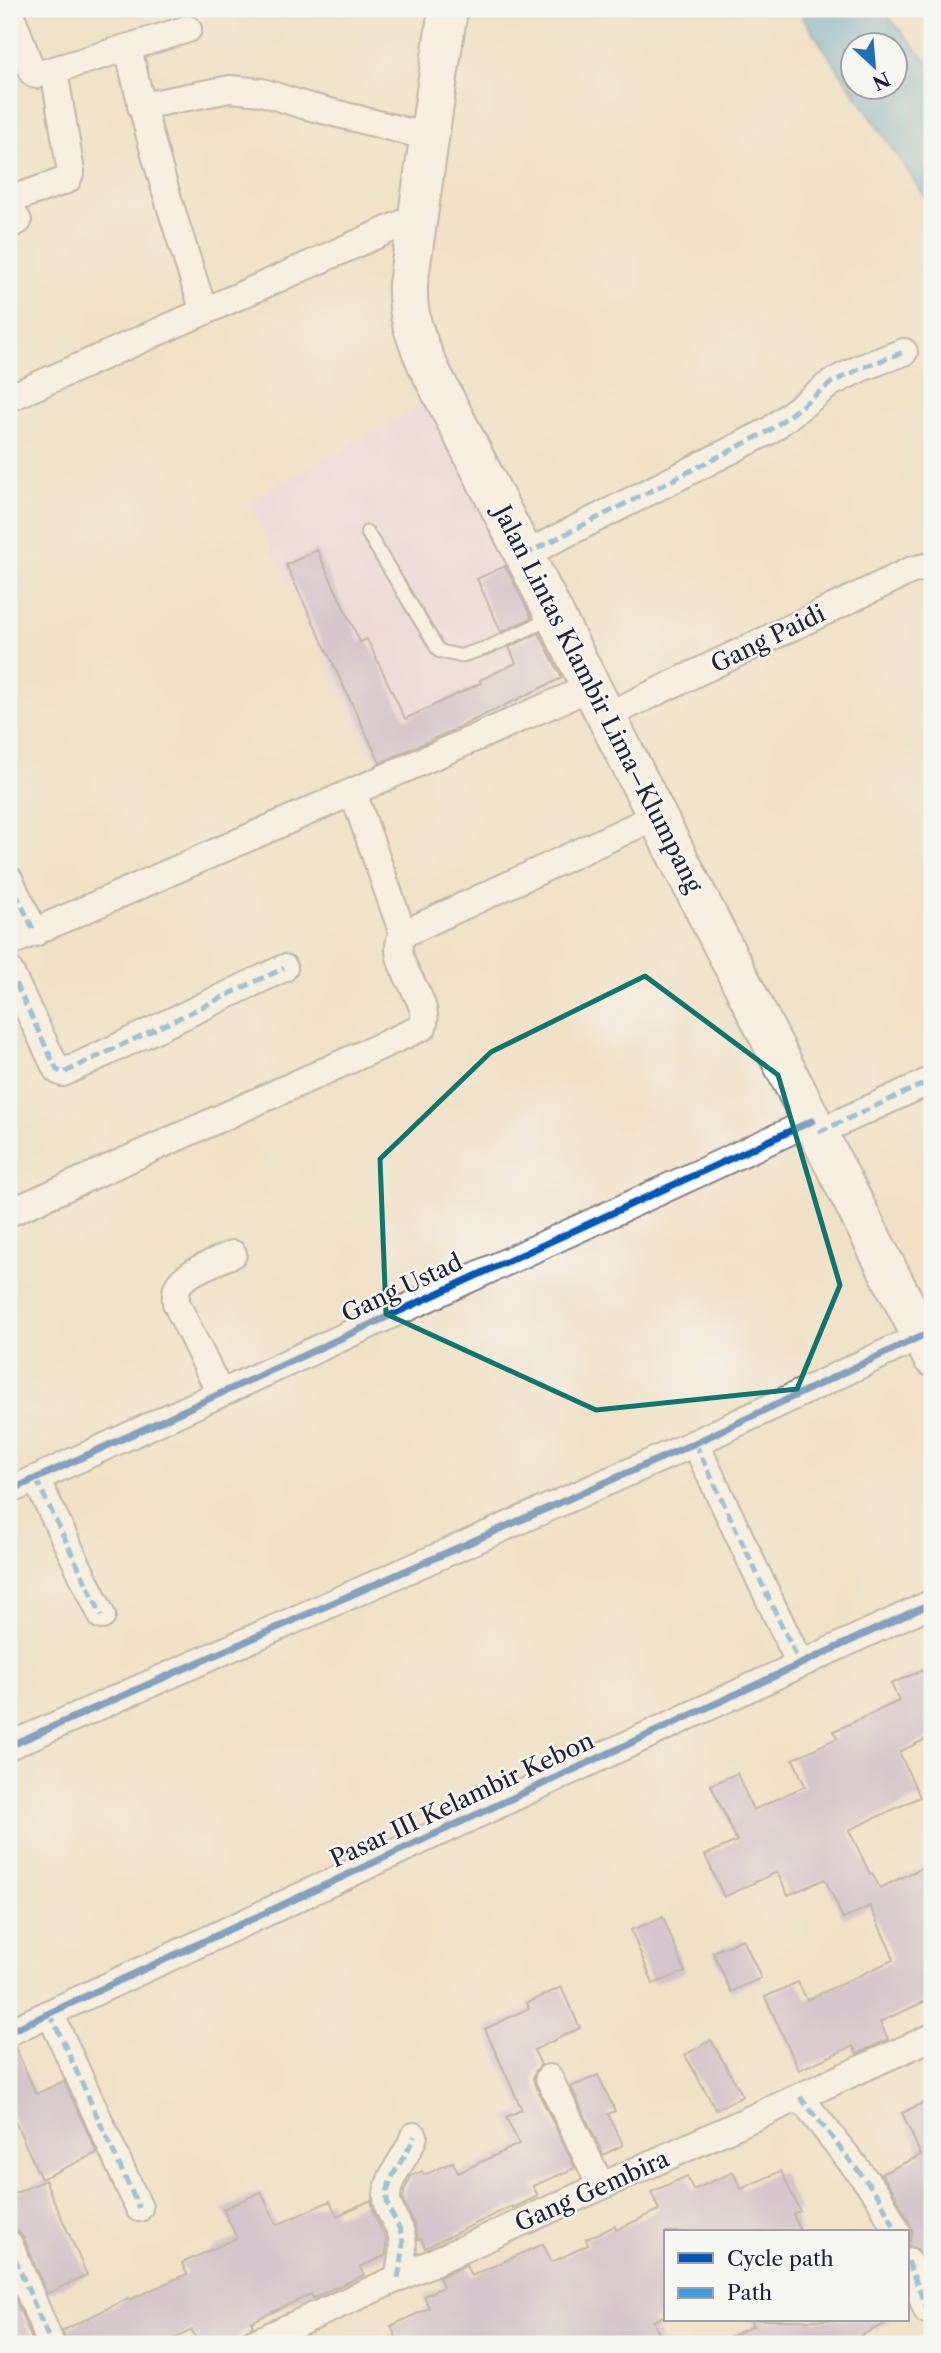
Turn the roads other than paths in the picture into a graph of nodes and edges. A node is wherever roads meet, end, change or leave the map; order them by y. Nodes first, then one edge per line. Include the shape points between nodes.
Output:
1 (448, 9) edge
2 (10, 12) edge
3 (188, 29) dead end
4 (128, 48) junction
5 (54, 70) junction
6 (141, 106) junction
7 (429, 137) junction
8 (417, 217) junction
9 (9, 225) edge
10 (204, 311) junction
11 (904, 352) dead end
12 (9, 398) edge
13 (367, 532) dead end
14 (524, 555) junction
15 (931, 572) edge
16 (555, 616) junction
17 (599, 702) junction
18 (353, 792) junction
19 (657, 816) junction
20 (9, 879) edge
21 (35, 933) junction
22 (402, 934) junction
23 (9, 943) edge
24 (284, 968) dead end
25 (9, 970) edge
26 (932, 1080) edge
27 (816, 1127) junction
28 (9, 1213) edge
29 (233, 1254) dead end
30 (927, 1347) edge
31 (220, 1393) junction
32 (695, 1443) junction
33 (36, 1479) junction
34 (9, 1490) edge
35 (932, 1603) edge
36 (102, 1616) dead end
37 (800, 1664) junction
38 (9, 1746) edge
39 (50, 2013) junction
40 (9, 2032) edge
41 (932, 2037) edge
42 (549, 2078) dead end
43 (800, 2097) junction
44 (414, 2136) dead end
45 (601, 2186) junction
46 (139, 2208) dead end
47 (896, 2230) edge
48 (9, 2244) edge
49 (909, 2263) edge
50 (398, 2278) junction
51 (928, 2310) dead end
52 (51, 2344) edge
53 (252, 2344) edge

1 - 7 main road, Jalan Lintas Klambir Lima–Klumpang
2 - 5 street via 32,72
3 - 4 street
4 - 5 street
4 - 6 street
5 - 9 street via 71,172 67,180 12,198 9,206 18,220
6 - 7 street via 230,89 262,92
6 - 10 street
7 - 8 main road, Jalan Lintas Klambir Lima–Klumpang
8 - 10 street
8 - 14 main road, Jalan Lintas Klambir Lima–Klumpang via 407,309 414,333
10 - 12 street
11 - 14 street via 831,383 769,431
13 - 16 lane via 439,650 460,656
14 - 16 main road, Jalan Lintas Klambir Lima–Klumpang
15 - 17 street, Gang Paidi via 924,567 912,570
16 - 17 main road, Jalan Lintas Klambir Lima–Klumpang
17 - 18 street, Gang Paidi
17 - 19 main road, Jalan Lintas Klambir Lima–Klumpang
18 - 21 street, Gang Paidi
18 - 22 street
19 - 22 street
19 - 27 main road, Jalan Lintas Klambir Lima–Klumpang
20 - 21 street
21 - 23 street, Gang Paidi
22 - 28 street via 400,956 425,1013 423,1027
24 - 25 street via 63,1073 57,1070
26 - 27 street, Gang Ustad
27 - 30 main road, Jalan Lintas Klambir Lima–Klumpang
27 - 31 street, Gang Ustad
29 - 31 street via 180,1281 176,1289 176,1303
30 - 32 street
31 - 33 street, Gang Ustad
32 - 37 street
32 - 38 street
33 - 34 street, Gang Ustad
33 - 36 street
35 - 37 street, Pasar III Kelambir Kebon
37 - 39 street, Pasar III Kelambir Kebon
39 - 40 street, Pasar III Kelambir Kebon
39 - 46 street
41 - 43 street, Gang Gembira
42 - 45 street
43 - 45 street, Gang Gembira
43 - 47 street via 879,2197
44 - 50 street via 386,2197 402,2239
45 - 50 street, Gang Gembira
48 - 52 street
49 - 51 street
50 - 53 street, Gang Gembira

